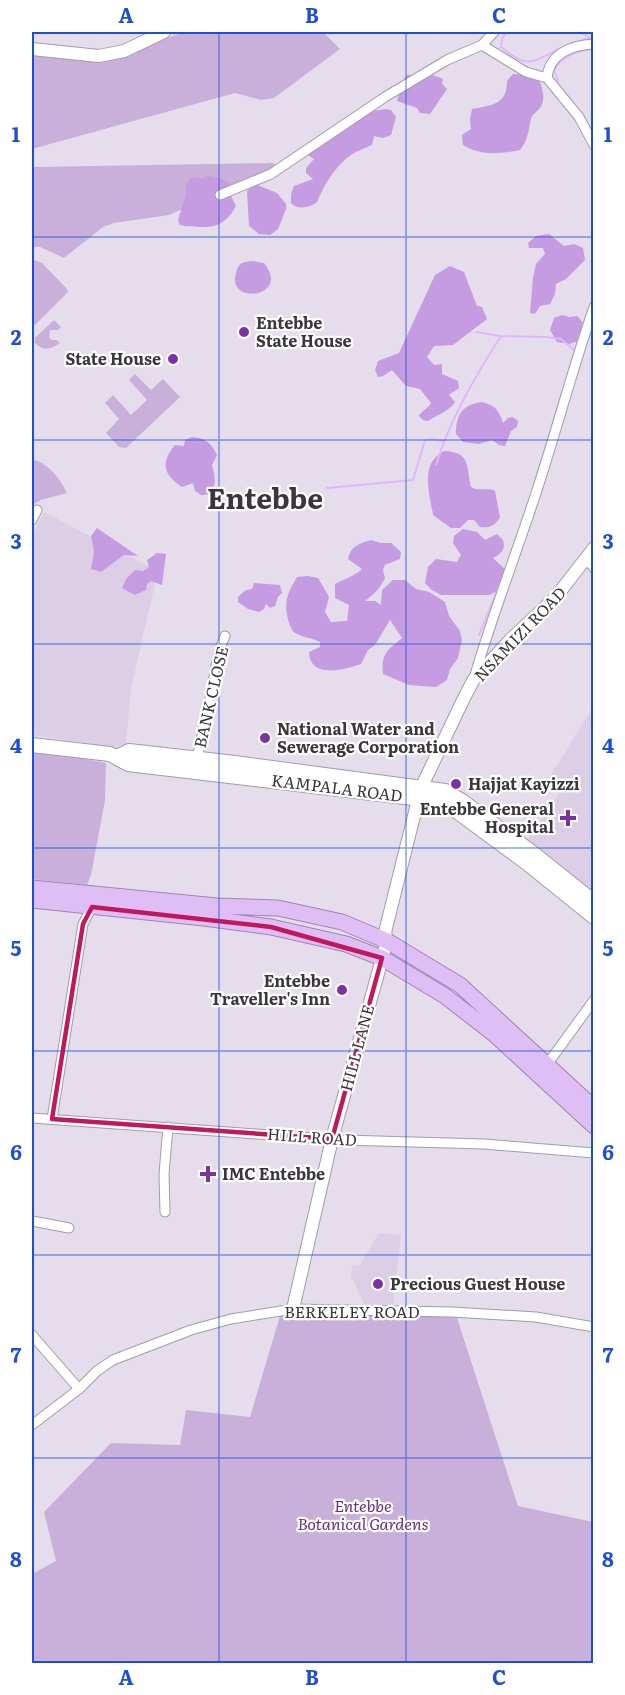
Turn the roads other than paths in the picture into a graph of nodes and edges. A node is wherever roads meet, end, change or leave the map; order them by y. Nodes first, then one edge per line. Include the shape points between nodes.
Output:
1 (164, 32) edge
2 (494, 32) edge
3 (594, 44) edge
4 (482, 45) junction
5 (32, 49) edge
6 (547, 78) junction
7 (594, 145) edge
8 (220, 195) dead end
9 (594, 306) edge
10 (37, 510) dead end
11 (32, 520) edge
12 (594, 548) edge
13 (590, 563) edge
14 (225, 636) dead end
15 (474, 679) junction
16 (32, 745) edge
17 (117, 757) junction
18 (197, 759) junction
19 (420, 793) junction
20 (531, 859) junction
21 (32, 888) edge
22 (32, 900) edge
23 (594, 902) edge
24 (92, 906) junction
25 (594, 917) edge
26 (387, 942) junction
27 (382, 958) junction
28 (594, 1000) edge
29 (546, 1066) junction
30 (594, 1108) edge
31 (32, 1118) edge
32 (52, 1119) junction
33 (594, 1126) edge
34 (168, 1127) junction
35 (332, 1139) junction
36 (594, 1153) edge
37 (165, 1212) dead end
38 (32, 1221) edge
39 (69, 1228) dead end
40 (293, 1309) junction
41 (594, 1327) edge
42 (32, 1335) edge
43 (79, 1389) junction
44 (32, 1425) edge

1 - 5 street via 124,51 99,56
2 - 4 street
3 - 6 street via 559,54 548,66
4 - 6 street via 526,72
4 - 8 street via 447,60 385,97 271,174
6 - 7 street via 579,117
9 - 15 street
10 - 11 street
12 - 13 street, NSAMIZI ROAD
13 - 15 street, NSAMIZI ROAD
14 - 18 street, BANK CLOSE via 218,652
15 - 19 street, NSAMIZI ROAD
16 - 17 main road, KAMPALA ROAD
17 - 18 main road, KAMPALA ROAD via 129,751
17 - 19 main road, KAMPALA ROAD via 128,764
18 - 19 main road, KAMPALA ROAD
19 - 20 main road, KAMPALA ROAD via 445,791 453,795
19 - 26 street, HILL LANE via 385,932
20 - 23 main road, KAMPALA ROAD
20 - 25 main road, KAMPALA ROAD
21 - 26 highway via 278,908 342,922
22 - 24 highway
24 - 27 highway via 271,927 346,944
24 - 32 street via 83,924
26 - 27 street, HILL LANE
26 - 29 highway via 460,985
27 - 33 highway via 445,996 494,1034
27 - 35 street, HILL LANE
28 - 29 street
29 - 30 highway
31 - 32 street, HILL ROAD
32 - 34 street, HILL ROAD
34 - 35 street, HILL ROAD
34 - 37 street
35 - 36 street, HILL ROAD via 544,1147
35 - 40 street, HILL LANE
38 - 39 street
40 - 41 street, BERKELEY ROAD via 536,1317
40 - 43 street, BERKELEY ROAD via 231,1319 141,1348 113,1360
42 - 43 street
43 - 44 street, BERKELEY ROAD

